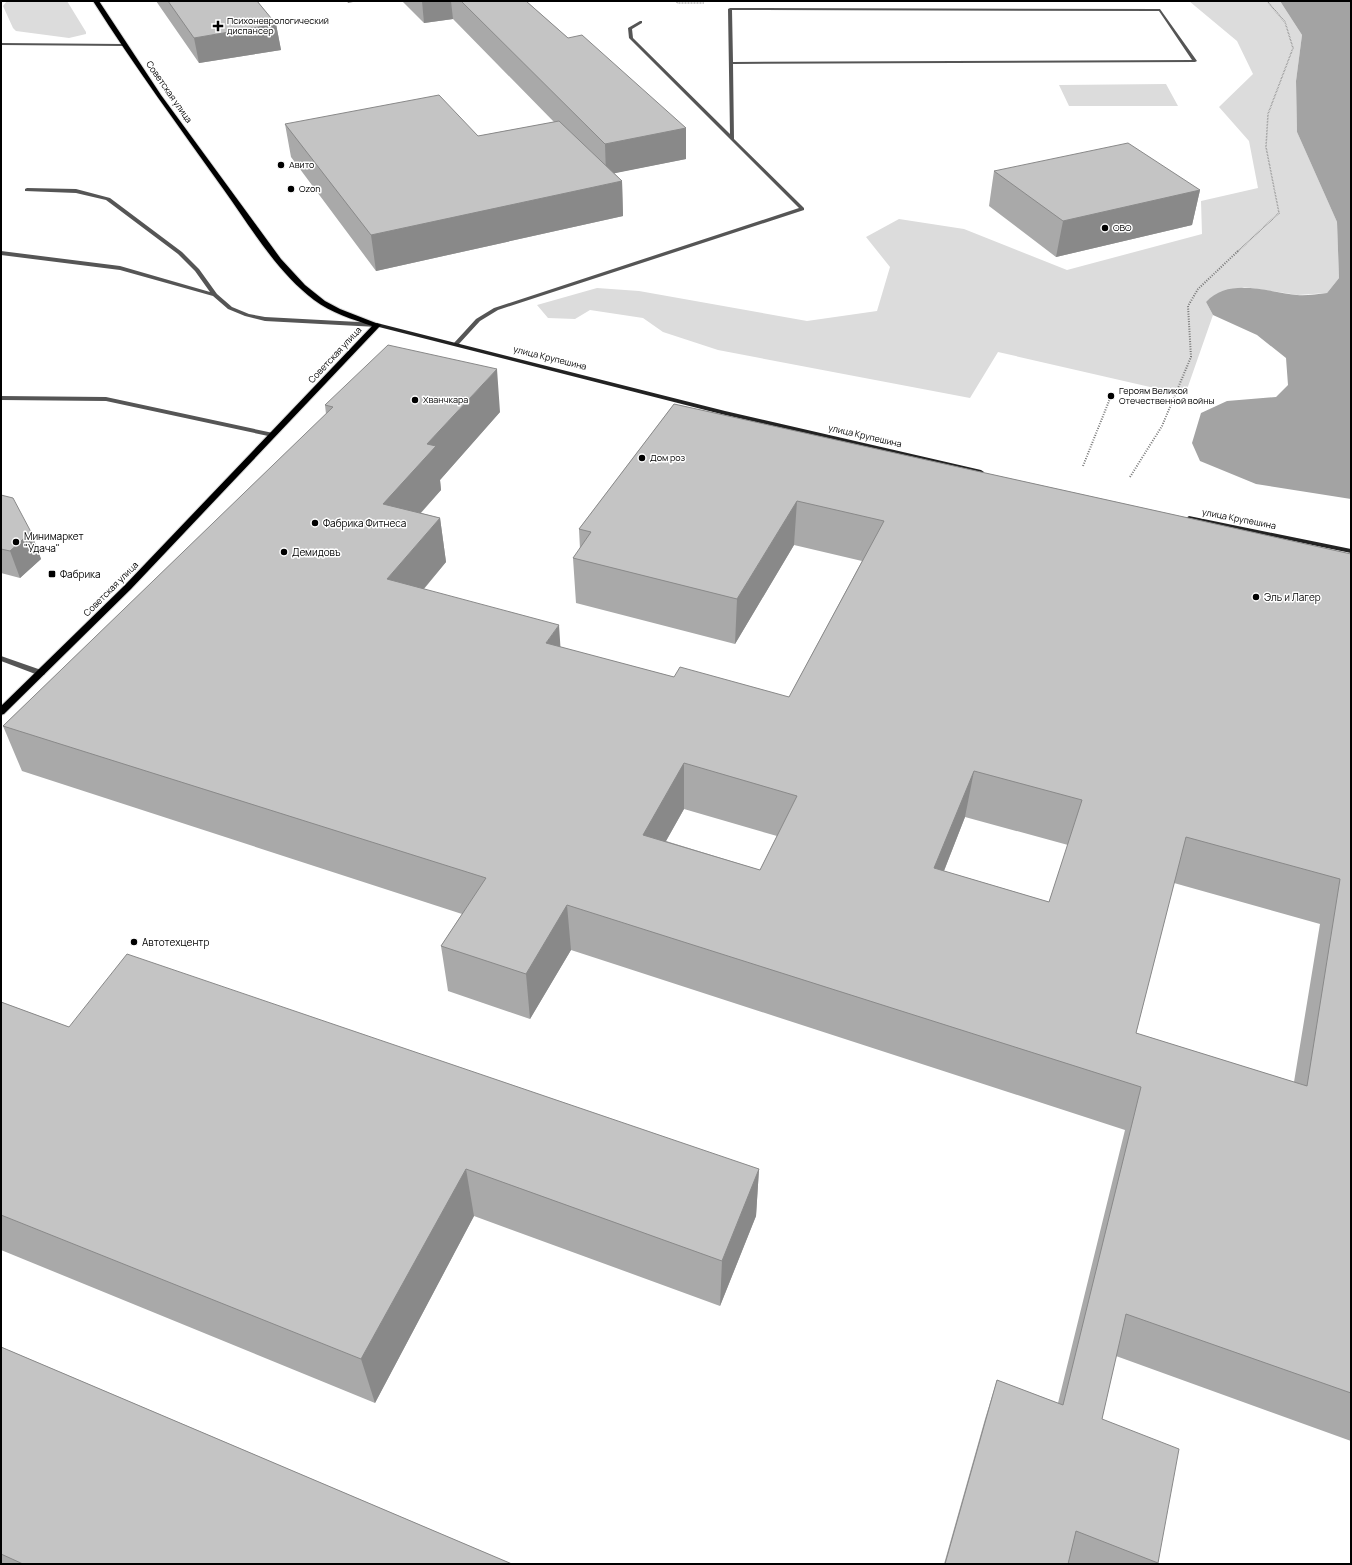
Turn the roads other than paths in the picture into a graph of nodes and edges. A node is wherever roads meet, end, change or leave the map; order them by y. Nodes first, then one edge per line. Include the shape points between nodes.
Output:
1 (96, 1) edge
2 (641, 22) dead end
3 (1, 44) edge
4 (123, 45) junction
5 (731, 63) junction
6 (732, 139) junction
7 (27, 190) dead end
8 (1, 252) edge
9 (215, 295) junction
10 (377, 325) junction
11 (456, 344) junction
12 (1, 398) edge
13 (273, 435) junction
14 (989, 474) edge
15 (1182, 517) edge
16 (1351, 551) edge
17 (1, 658) edge
18 (41, 673) junction
19 (1, 712) edge

1 - 4 main road, Советская улица
2 - 6 lane via 630,29 631,38
3 - 4 lane
4 - 10 main road, Советская улица via 279,261 317,299
5 - 5 lane via 730,9 1160,10 1195,61
5 - 6 lane
6 - 11 lane via 802,209 496,309 478,320
7 - 9 lane via 76,191 108,200 180,253
8 - 9 lane via 120,268
9 - 10 lane via 230,308 265,319
10 - 11 main road, улица Крупешина
10 - 13 main road, Советская улица
11 - 14 main road, улица Крупешина via 725,413
12 - 13 lane via 106,400
13 - 18 main road, Советская улица via 128,587
15 - 16 main road, улица Крупешина
17 - 18 lane
18 - 19 main road, Советская улица

